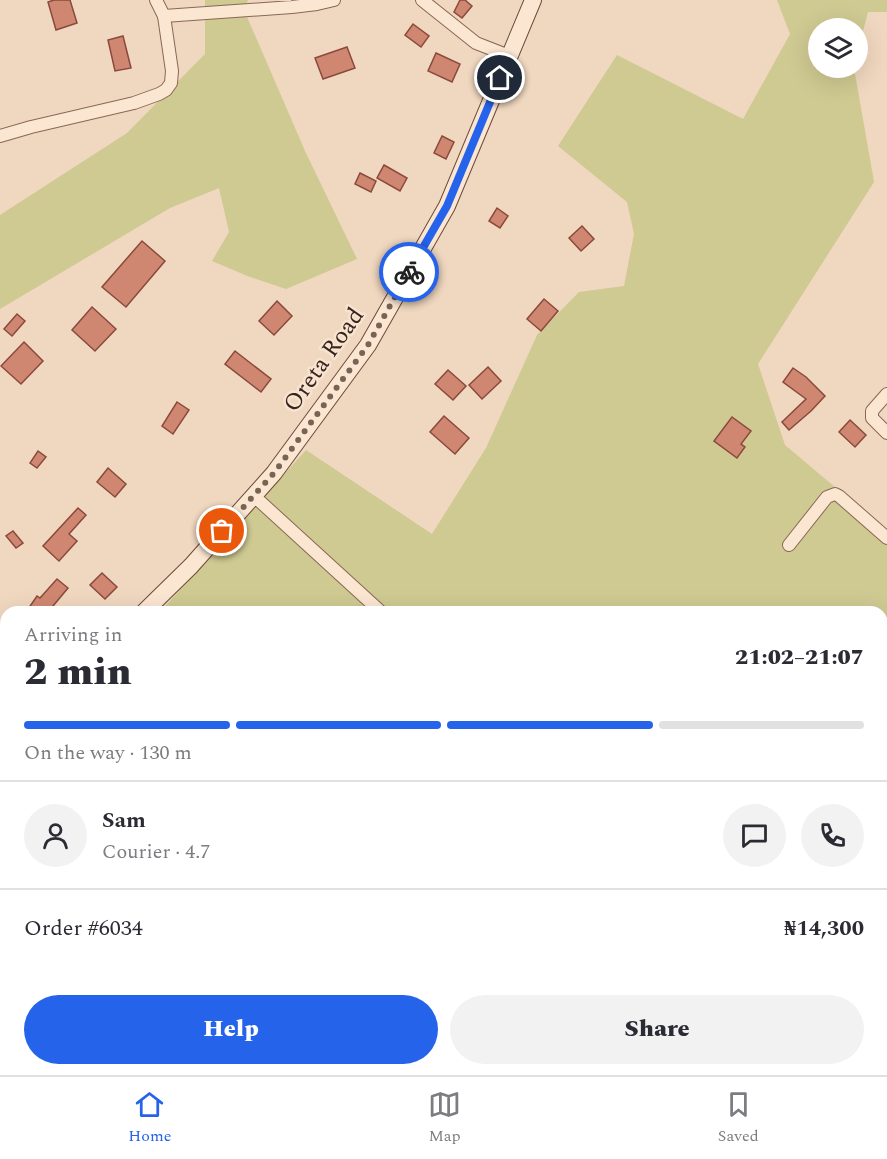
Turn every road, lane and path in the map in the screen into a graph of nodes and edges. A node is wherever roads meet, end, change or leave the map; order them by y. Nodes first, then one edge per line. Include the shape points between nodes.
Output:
1 (156, 0) edge
2 (334, 0) edge
3 (422, 0) edge
4 (533, 0) edge
5 (164, 16) junction
6 (509, 57) junction
7 (0, 136) edge
8 (887, 394) edge
9 (887, 433) edge
10 (254, 496) junction
11 (887, 538) edge
12 (789, 545) dead end
13 (150, 606) edge
14 (374, 606) edge

1 - 5 street
2 - 5 street via 292,7
3 - 6 street via 476,44
4 - 6 street, Oreta Road
5 - 7 street via 172,71 166,90 134,103
6 - 10 street, Oreta Road via 447,206 368,345
8 - 9 street via 872,411 872,418
10 - 13 street, Oreta Road
10 - 14 street
11 - 12 street via 835,494 827,497

